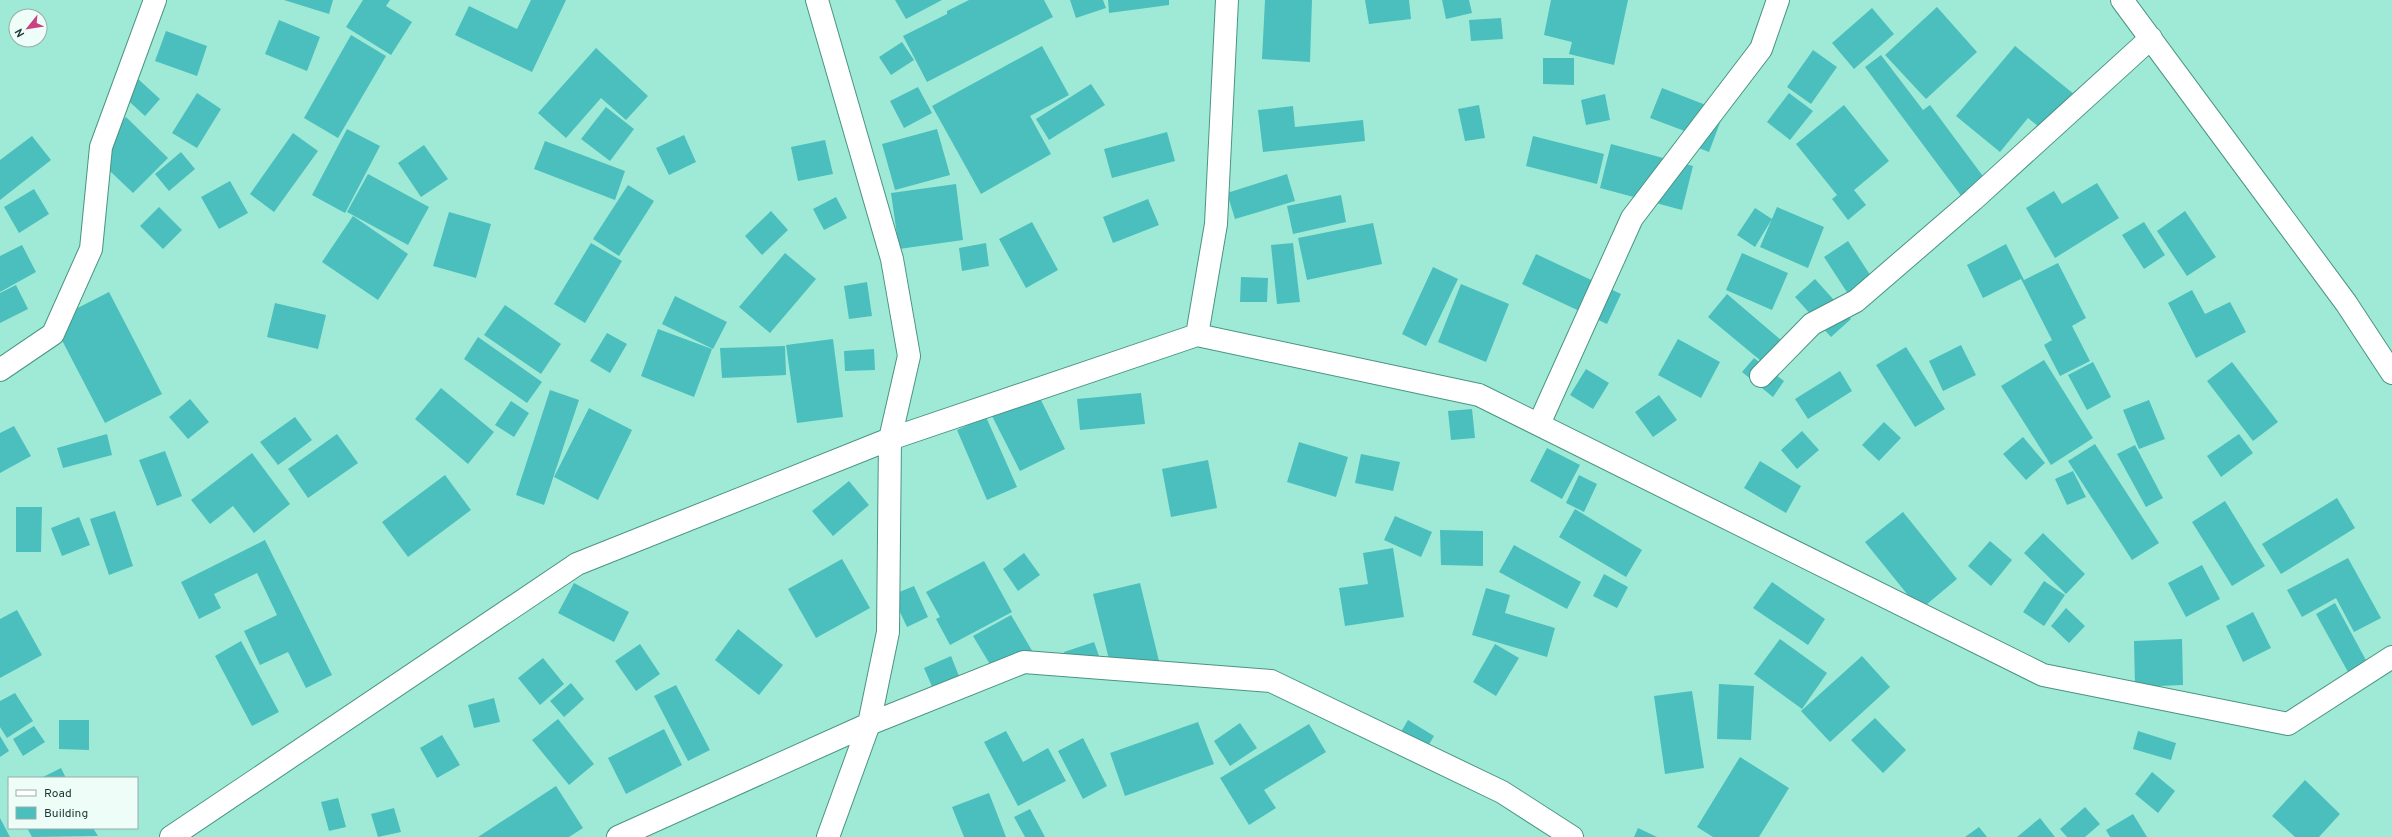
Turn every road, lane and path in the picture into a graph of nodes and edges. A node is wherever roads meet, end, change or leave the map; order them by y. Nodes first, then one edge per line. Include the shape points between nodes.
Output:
1 (155, 0) edge
2 (817, 0) edge
3 (1227, 0) edge
4 (1778, 0) edge
5 (2122, 0) edge
6 (2150, 38) junction
7 (1197, 335) junction
8 (0, 370) edge
9 (2392, 373) edge
10 (1761, 376) dead end
11 (1539, 424) junction
12 (890, 439) junction
13 (2392, 657) edge
14 (869, 724) junction
15 (171, 837) edge
16 (618, 837) edge
17 (828, 837) edge
18 (1572, 837) edge

1 - 8 street via 101,147 91,249 53,334
2 - 12 street via 892,259 909,356
3 - 7 street via 1216,224
4 - 11 street via 1761,49 1632,218
5 - 6 street
6 - 9 street via 2346,303
6 - 10 street via 1973,200 1856,300 1812,324
7 - 11 street via 1479,395
7 - 12 street
11 - 13 street via 2043,675 2288,724
12 - 14 street via 888,632
12 - 15 street via 577,564
14 - 16 street
14 - 17 street
14 - 18 street via 1024,662 1271,680 1502,792

